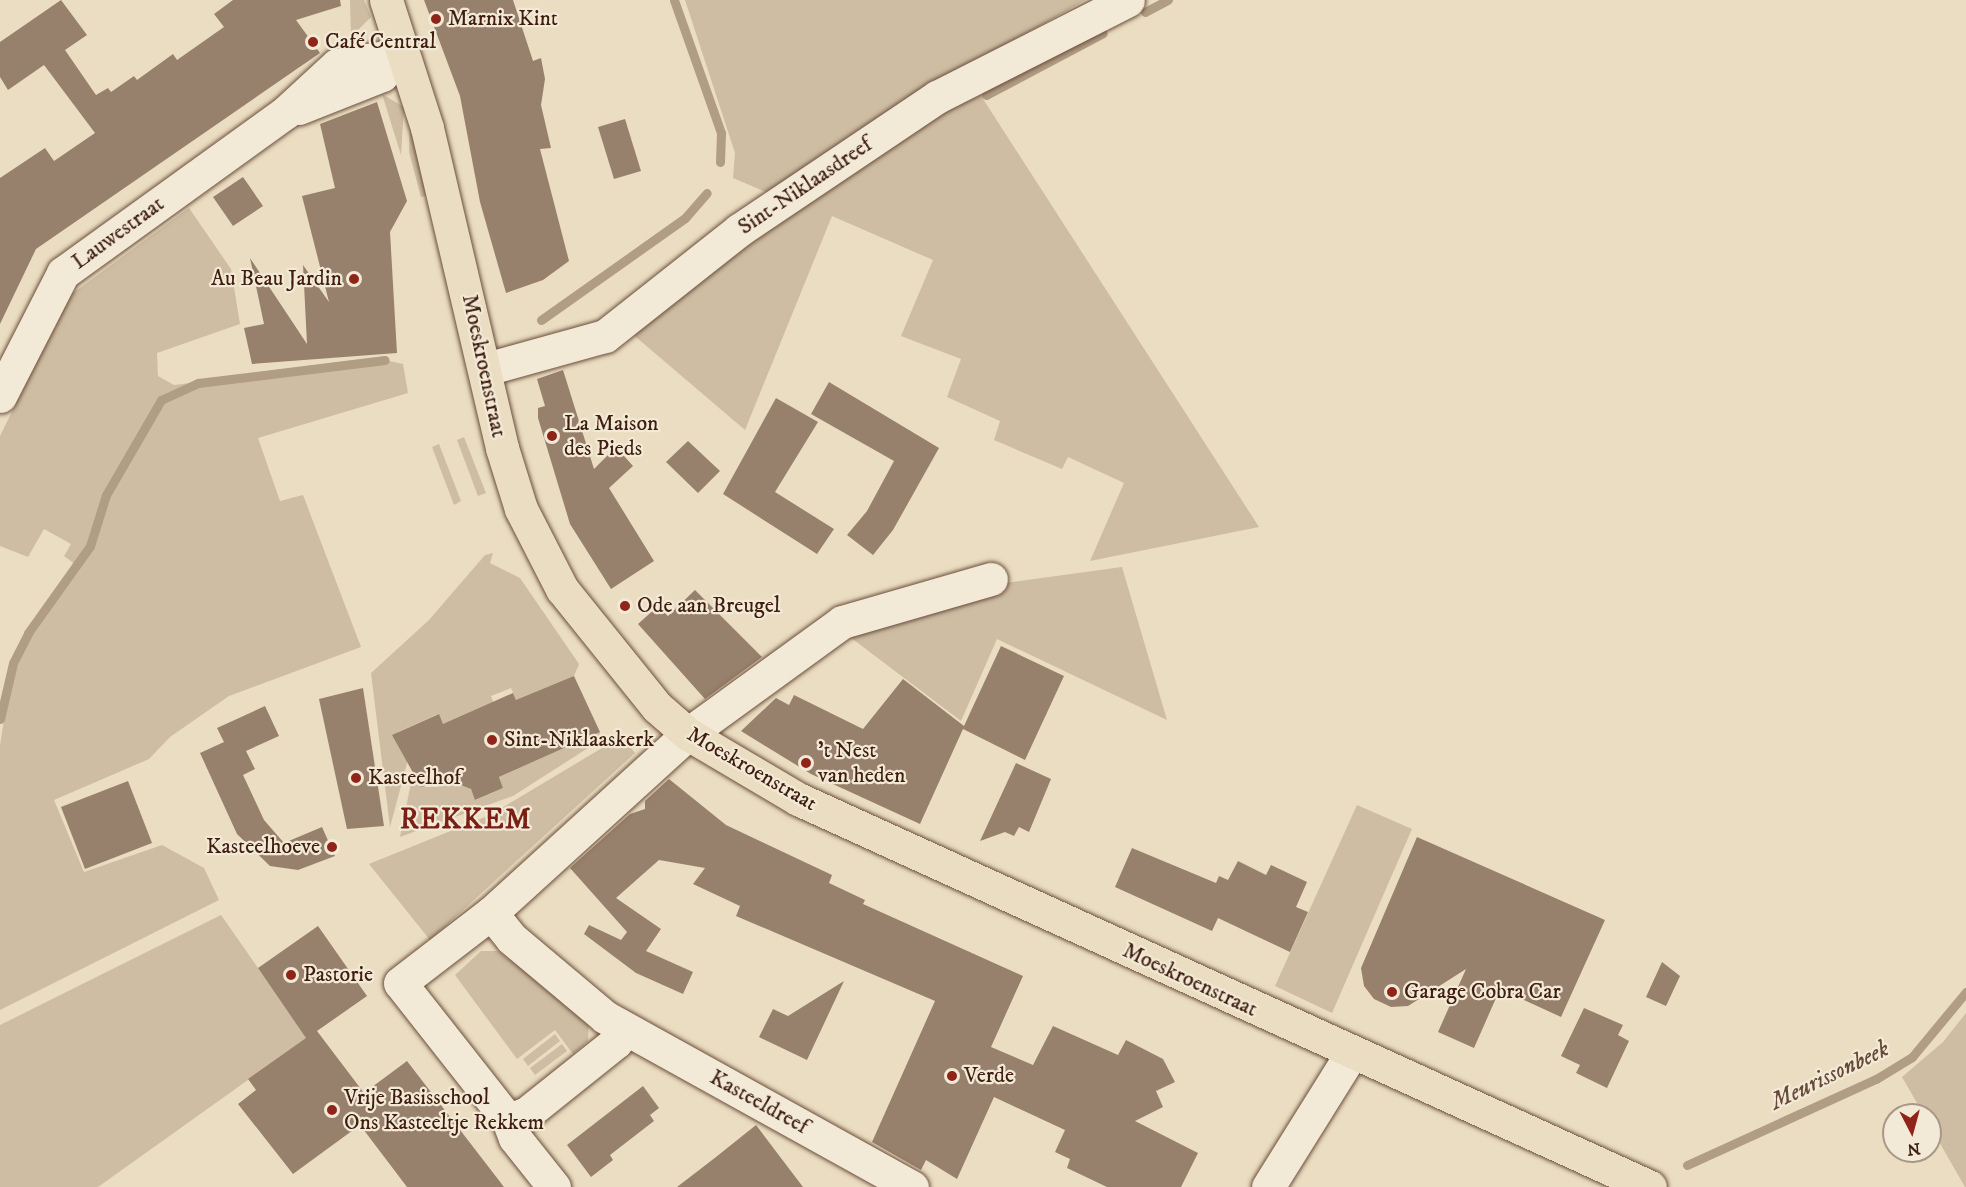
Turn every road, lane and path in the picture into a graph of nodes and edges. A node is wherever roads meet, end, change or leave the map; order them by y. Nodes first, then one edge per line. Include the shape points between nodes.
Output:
1 (386, 0) edge
2 (1128, 0) edge
3 (397, 48) junction
4 (486, 369) junction
5 (0, 396) edge
6 (991, 579) dead end
7 (682, 739) junction
8 (491, 913) junction
9 (624, 1028) junction
10 (1351, 1054) junction
11 (508, 1120) junction
12 (898, 1184) edge
13 (554, 1187) edge
14 (1268, 1187) edge
15 (1650, 1187) edge

1 - 3 main road, Moeskroenstraat
2 - 4 street, Sint-Niklaasdreef via 937,97 739,230 605,336 580,347
3 - 4 main road, Moeskroenstraat
3 - 5 street, Lauwestraat via 382,75 286,112 63,273
4 - 7 main road, Moeskroenstraat via 502,448 521,509 562,589 602,644
6 - 7 street via 843,622
7 - 8 street
7 - 10 main road, Moeskroenstraat via 798,799
8 - 9 street, Kasteeldreef via 511,938
8 - 11 street via 400,983
9 - 11 street via 616,1041 536,1106
9 - 12 street, Kasteeldreef
10 - 14 street
10 - 15 main road, Moeskroenstraat
11 - 13 street via 514,1138

